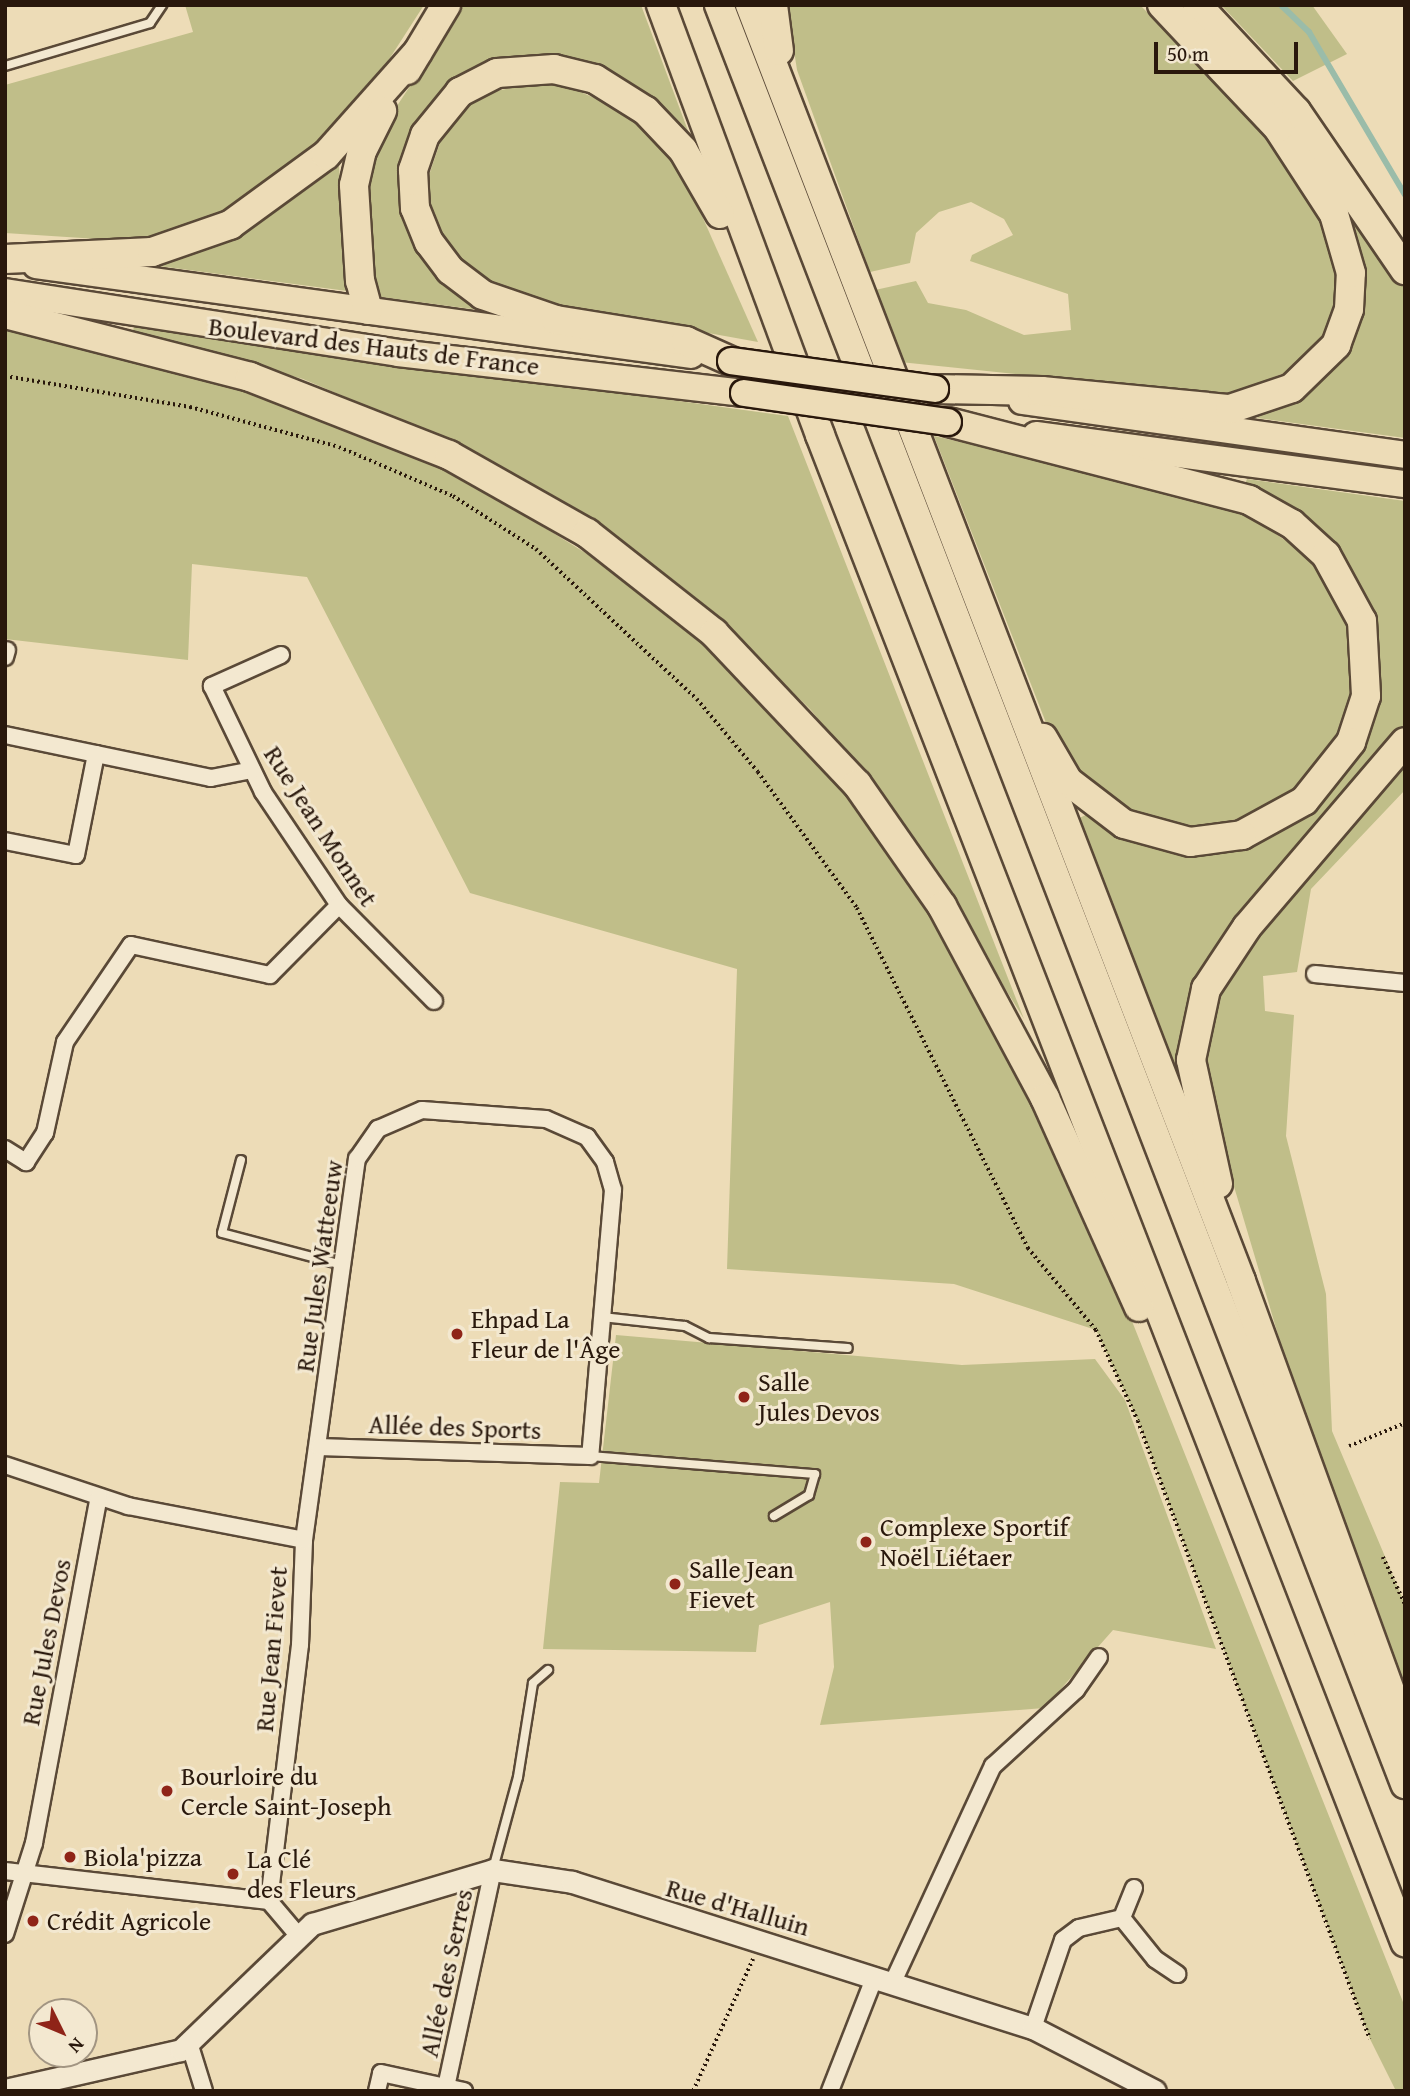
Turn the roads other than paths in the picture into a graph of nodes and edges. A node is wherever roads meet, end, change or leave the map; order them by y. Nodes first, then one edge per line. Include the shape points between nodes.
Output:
1 (162, 5) edge
2 (446, 5) edge
3 (661, 5) edge
4 (719, 5) edge
5 (750, 5) edge
6 (773, 5) edge
7 (1162, 5) edge
8 (1197, 5) edge
9 (417, 53) junction
10 (5, 66) edge
11 (824, 205) junction
12 (5, 260) edge
13 (1405, 270) edge
14 (5, 292) edge
15 (368, 310) junction
16 (5, 314) edge
17 (776, 317) junction
18 (470, 358) junction
19 (731, 361) junction
20 (935, 389) junction
21 (948, 422) junction
22 (1405, 455) edge
23 (1405, 484) edge
24 (938, 502) junction
25 (281, 655) dead end
26 (5, 735) edge
27 (1405, 742) edge
28 (96, 754) junction
29 (251, 770) junction
30 (5, 841) edge
31 (339, 905) junction
32 (1315, 974) dead end
33 (1405, 982) edge
34 (434, 1001) dead end
35 (5, 1149) edge
36 (241, 1160) dead end
37 (342, 1265) junction
38 (1241, 1281) junction
39 (602, 1317) junction
40 (848, 1348) dead end
41 (320, 1447) junction
42 (590, 1456) junction
43 (5, 1465) edge
44 (99, 1497) junction
45 (774, 1516) dead end
46 (1244, 1527) junction
47 (304, 1540) junction
48 (1099, 1657) dead end
49 (548, 1670) dead end
50 (1405, 1732) edge
51 (1405, 1784) edge
52 (493, 1870) junction
53 (5, 1871) edge
54 (24, 1878) junction
55 (1134, 1888) dead end
56 (269, 1901) junction
57 (1122, 1918) junction
58 (5, 1934) edge
59 (297, 1934) junction
60 (1405, 1942) edge
61 (1177, 1974) dead end
62 (884, 1979) junction
63 (1033, 2028) junction
64 (190, 2046) junction
65 (446, 2087) junction
66 (1142, 2087) edge
67 (5, 2090) edge
68 (204, 2091) edge
69 (377, 2091) edge
70 (464, 2091) edge
71 (830, 2091) edge

1 - 10 lane via 150,23
2 - 9 highway
3 - 17 highway
4 - 51 highway
5 - 11 highway
6 - 11 highway via 776,38
7 - 20 highway via 1278,128 1334,214 1351,273 1349,309 1336,345 1292,388 1230,409 1042,391
8 - 13 highway via 1296,111
9 - 12 highway via 326,155 230,225 152,252
9 - 15 highway via 370,132 356,172 356,239
11 - 24 highway
12 - 15 highway, Boulevard des Hauts de France
14 - 18 highway, Boulevard des Hauts de France
15 - 18 highway via 402,341
15 - 19 highway, Boulevard des Hauts de France
16 - 46 highway via 250,377 475,468 614,551 765,680 889,826 964,943 1045,1098 1178,1397
17 - 19 highway via 745,272 693,164 635,102 595,79 538,68 498,73 451,100 420,146 412,184 423,229 450,270 504,306 686,341
17 - 46 highway
18 - 21 highway, Boulevard des Hauts de France, bridge
19 - 20 highway, Boulevard des Hauts de France, bridge
20 - 22 highway, Boulevard des Hauts de France
21 - 23 highway, Boulevard des Hauts de France
21 - 24 highway via 1200,482 1273,512 1310,538 1353,597 1367,645 1362,718 1339,762 1284,816 1214,841 1145,833 1104,812 1068,781 1044,742
24 - 38 highway
25 - 29 street, Rue Jean Monnet via 212,686
26 - 28 street
27 - 38 highway via 1235,942 1198,1011 1194,1087 1242,1259
28 - 29 street via 211,778
28 - 30 street via 76,855
29 - 31 street, Rue Jean Monnet
31 - 34 street, Rue Jean Monnet
31 - 35 street via 270,975 131,945 65,1042 45,1133 26,1162
32 - 33 street
36 - 37 lane via 222,1233
37 - 39 street, Rue Jules Watteeuw via 354,1168 369,1139 387,1122 436,1110 559,1121 595,1144 612,1179
37 - 41 street, Rue Jules Watteeuw
38 - 50 highway
39 - 40 lane via 685,1326 709,1338
39 - 42 street, Rue Jules Watteeuw
41 - 42 street, Allée des Sports
41 - 47 street, Rue Jules Watteeuw
42 - 45 lane via 815,1474 809,1495
43 - 44 street, Rue Jean Fievet
44 - 47 street, Rue Jean Fievet
44 - 54 street, Rue Jules Devos
46 - 60 highway
47 - 56 street, Rue Jean Fievet via 300,1645
48 - 62 street via 1076,1690 993,1766
49 - 52 lane via 533,1683 519,1777
52 - 59 main road, Rue d'Halluin via 344,1910
52 - 62 main road, Rue d'Halluin via 572,1882
52 - 65 street, Allée des Serres
53 - 54 street
54 - 56 street
54 - 58 street, Rue Jules Devos
55 - 57 street
56 - 59 street
57 - 61 street via 1155,1959
57 - 63 street via 1079,1928 1063,1940
59 - 64 main road, Rue d'Halluin
62 - 63 main road, Rue d'Halluin
62 - 71 street
63 - 66 main road, Rue d'Halluin
64 - 67 main road
64 - 68 street
65 - 69 street, Allée des Serres via 381,2073
65 - 70 street, Allée des Serres

